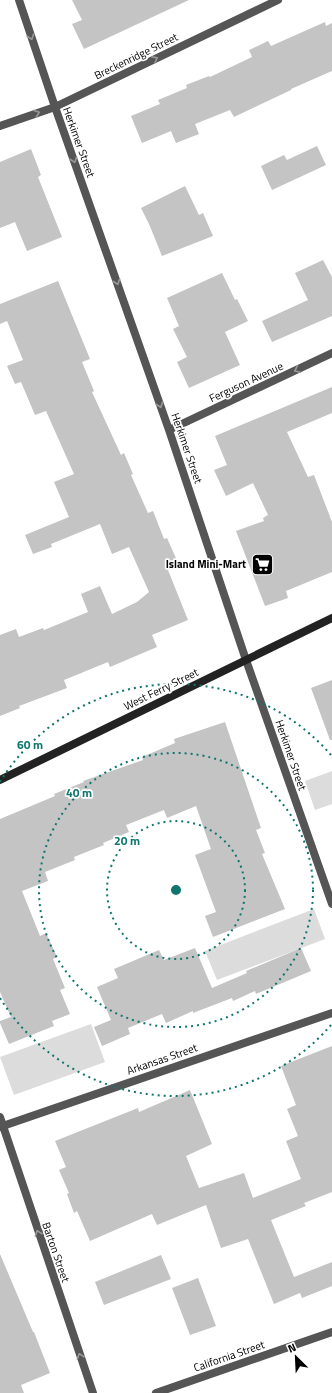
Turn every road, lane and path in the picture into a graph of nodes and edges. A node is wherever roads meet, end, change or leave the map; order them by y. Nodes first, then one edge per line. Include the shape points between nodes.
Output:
1 (19, 0) edge
2 (278, 0) edge
3 (55, 107) junction
4 (0, 126) edge
5 (332, 353) edge
6 (169, 430) junction
7 (332, 618) edge
8 (246, 660) junction
9 (0, 780) edge
10 (332, 904) edge
11 (332, 1012) edge
12 (0, 1117) edge
13 (2, 1127) edge
14 (332, 1332) edge
15 (92, 1393) edge
16 (156, 1393) edge

1 -> 3 street, Herkimer Street
3 -> 2 street, Breckenridge Street
4 -> 3 street, Breckenridge Street
3 -> 6 street, Herkimer Street
5 -> 6 street, Ferguson Avenue
6 - 8 street, Herkimer Street
7 - 8 street, West Ferry Street
8 - 9 street, West Ferry Street
8 - 10 street, Herkimer Street
11 - 13 street, Arkansas Street
12 - 13 street, Barton Street
15 -> 13 street, Barton Street
14 - 16 street, California Street

